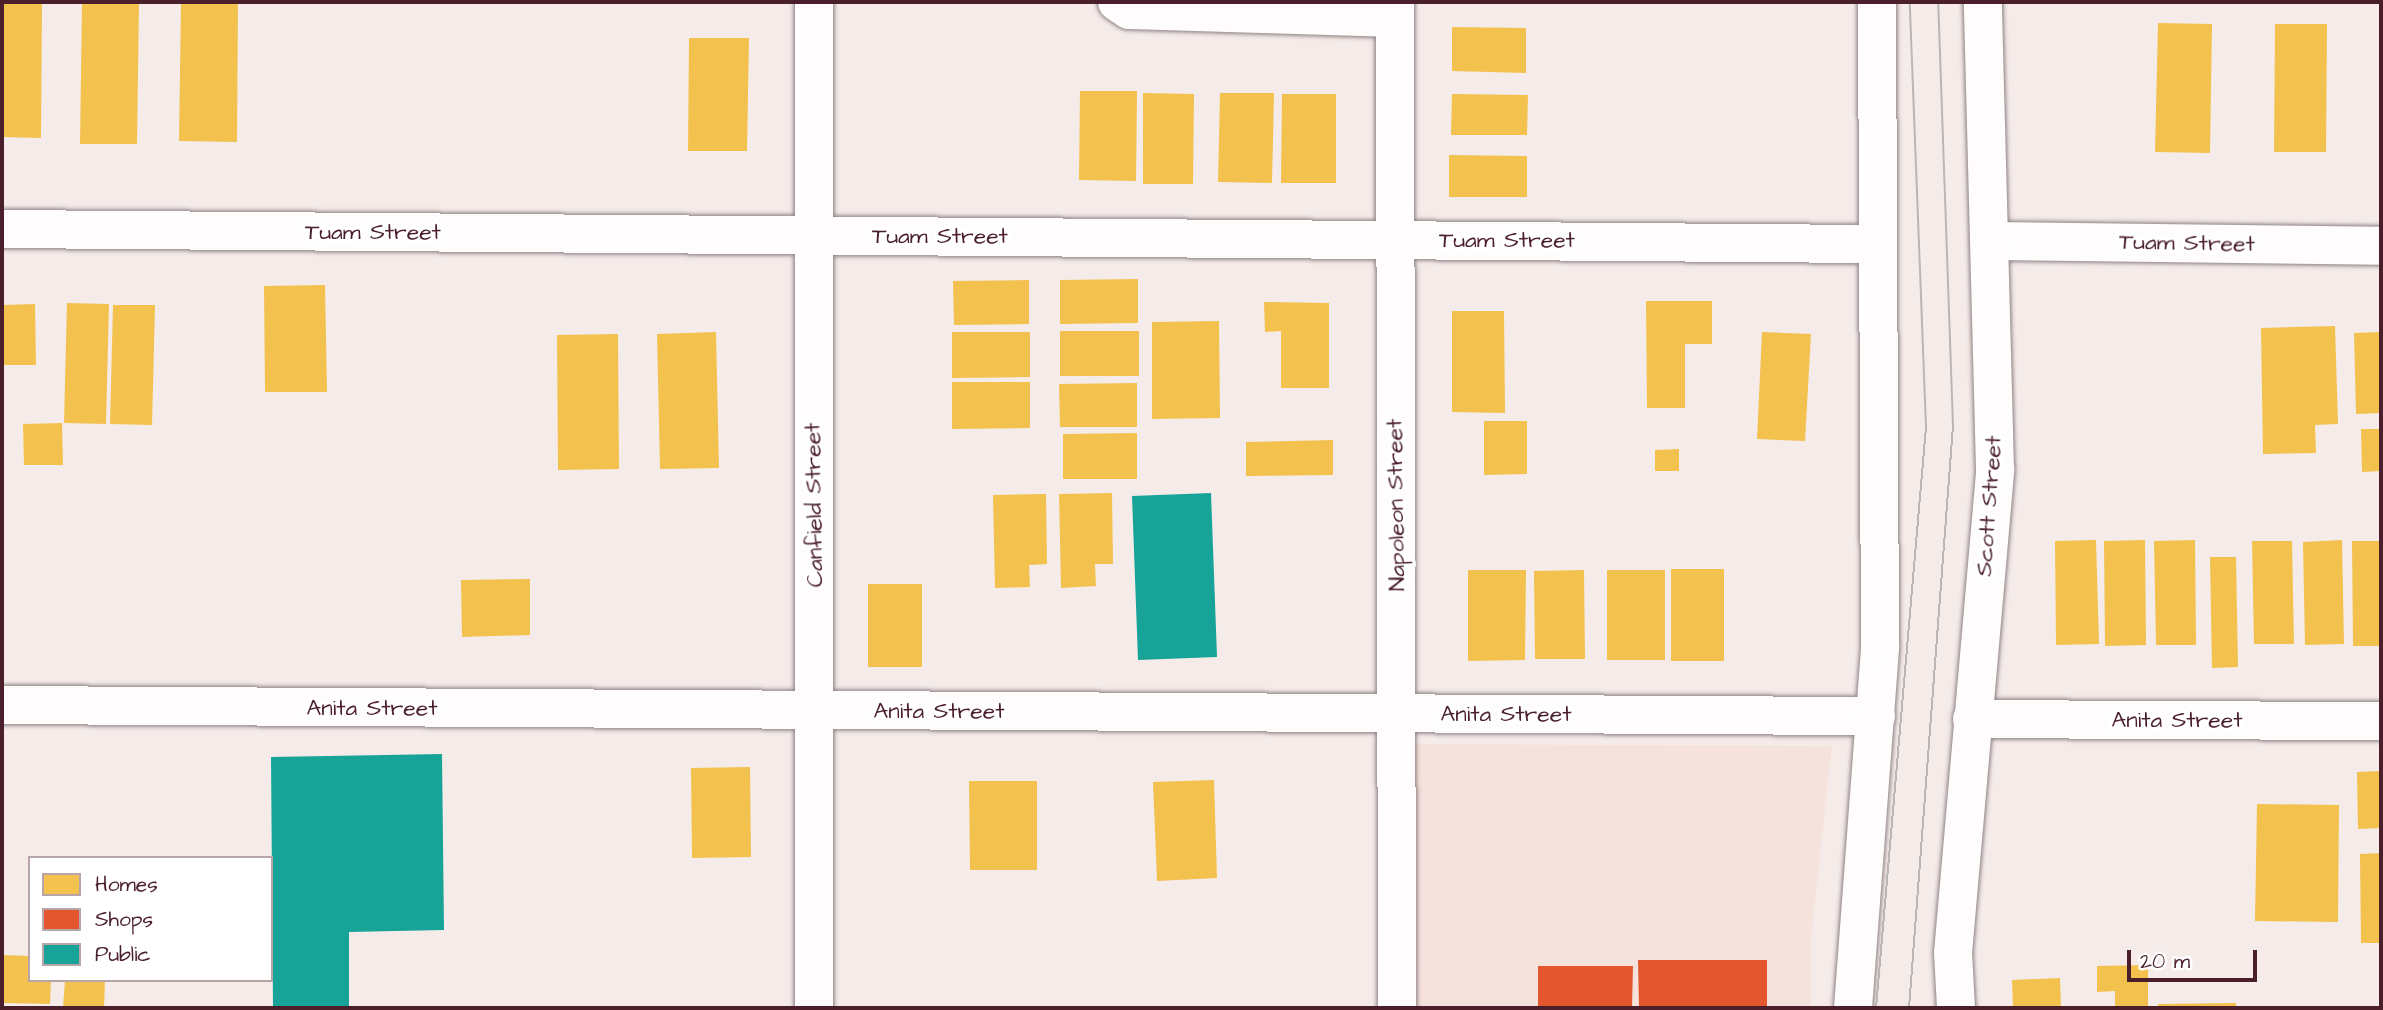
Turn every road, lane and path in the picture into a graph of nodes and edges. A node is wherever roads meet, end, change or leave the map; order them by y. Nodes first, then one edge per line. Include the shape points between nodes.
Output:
1 (814, 2) edge
2 (1117, 2) edge
3 (1877, 2) edge
4 (1983, 2) edge
5 (1395, 10) edge
6 (2, 229) edge
7 (810, 235) junction
8 (1392, 240) junction
9 (1993, 241) junction
10 (1878, 244) junction
11 (2381, 246) edge
12 (2, 705) edge
13 (817, 710) junction
14 (1399, 713) junction
15 (1876, 716) junction
16 (1972, 719) junction
17 (2381, 721) edge
18 (814, 1008) edge
19 (1397, 1008) edge
20 (1853, 1008) edge
21 (1956, 1008) edge

1 - 7 street, Canfield Street
2 - 5 street via 1129,10
3 - 10 street
4 - 9 street, Scott Street
5 - 8 street, Napoleon Street
6 - 7 street, Tuam Street
7 - 8 street, Tuam Street
7 - 13 street, Canfield Street
8 - 10 street, Tuam Street
8 - 14 street, Napoleon Street
9 - 11 street, Tuam Street
9 - 16 street, Scott Street via 1995,469
10 - 15 street
12 - 13 street, Anita Street
13 - 14 street, Anita Street
13 - 18 street, Canfield Street
14 - 15 street, Anita Street
14 - 19 street, Napoleon Street
15 - 20 street
16 - 17 street, Anita Street
16 - 21 street, Scott Street via 1953,953

